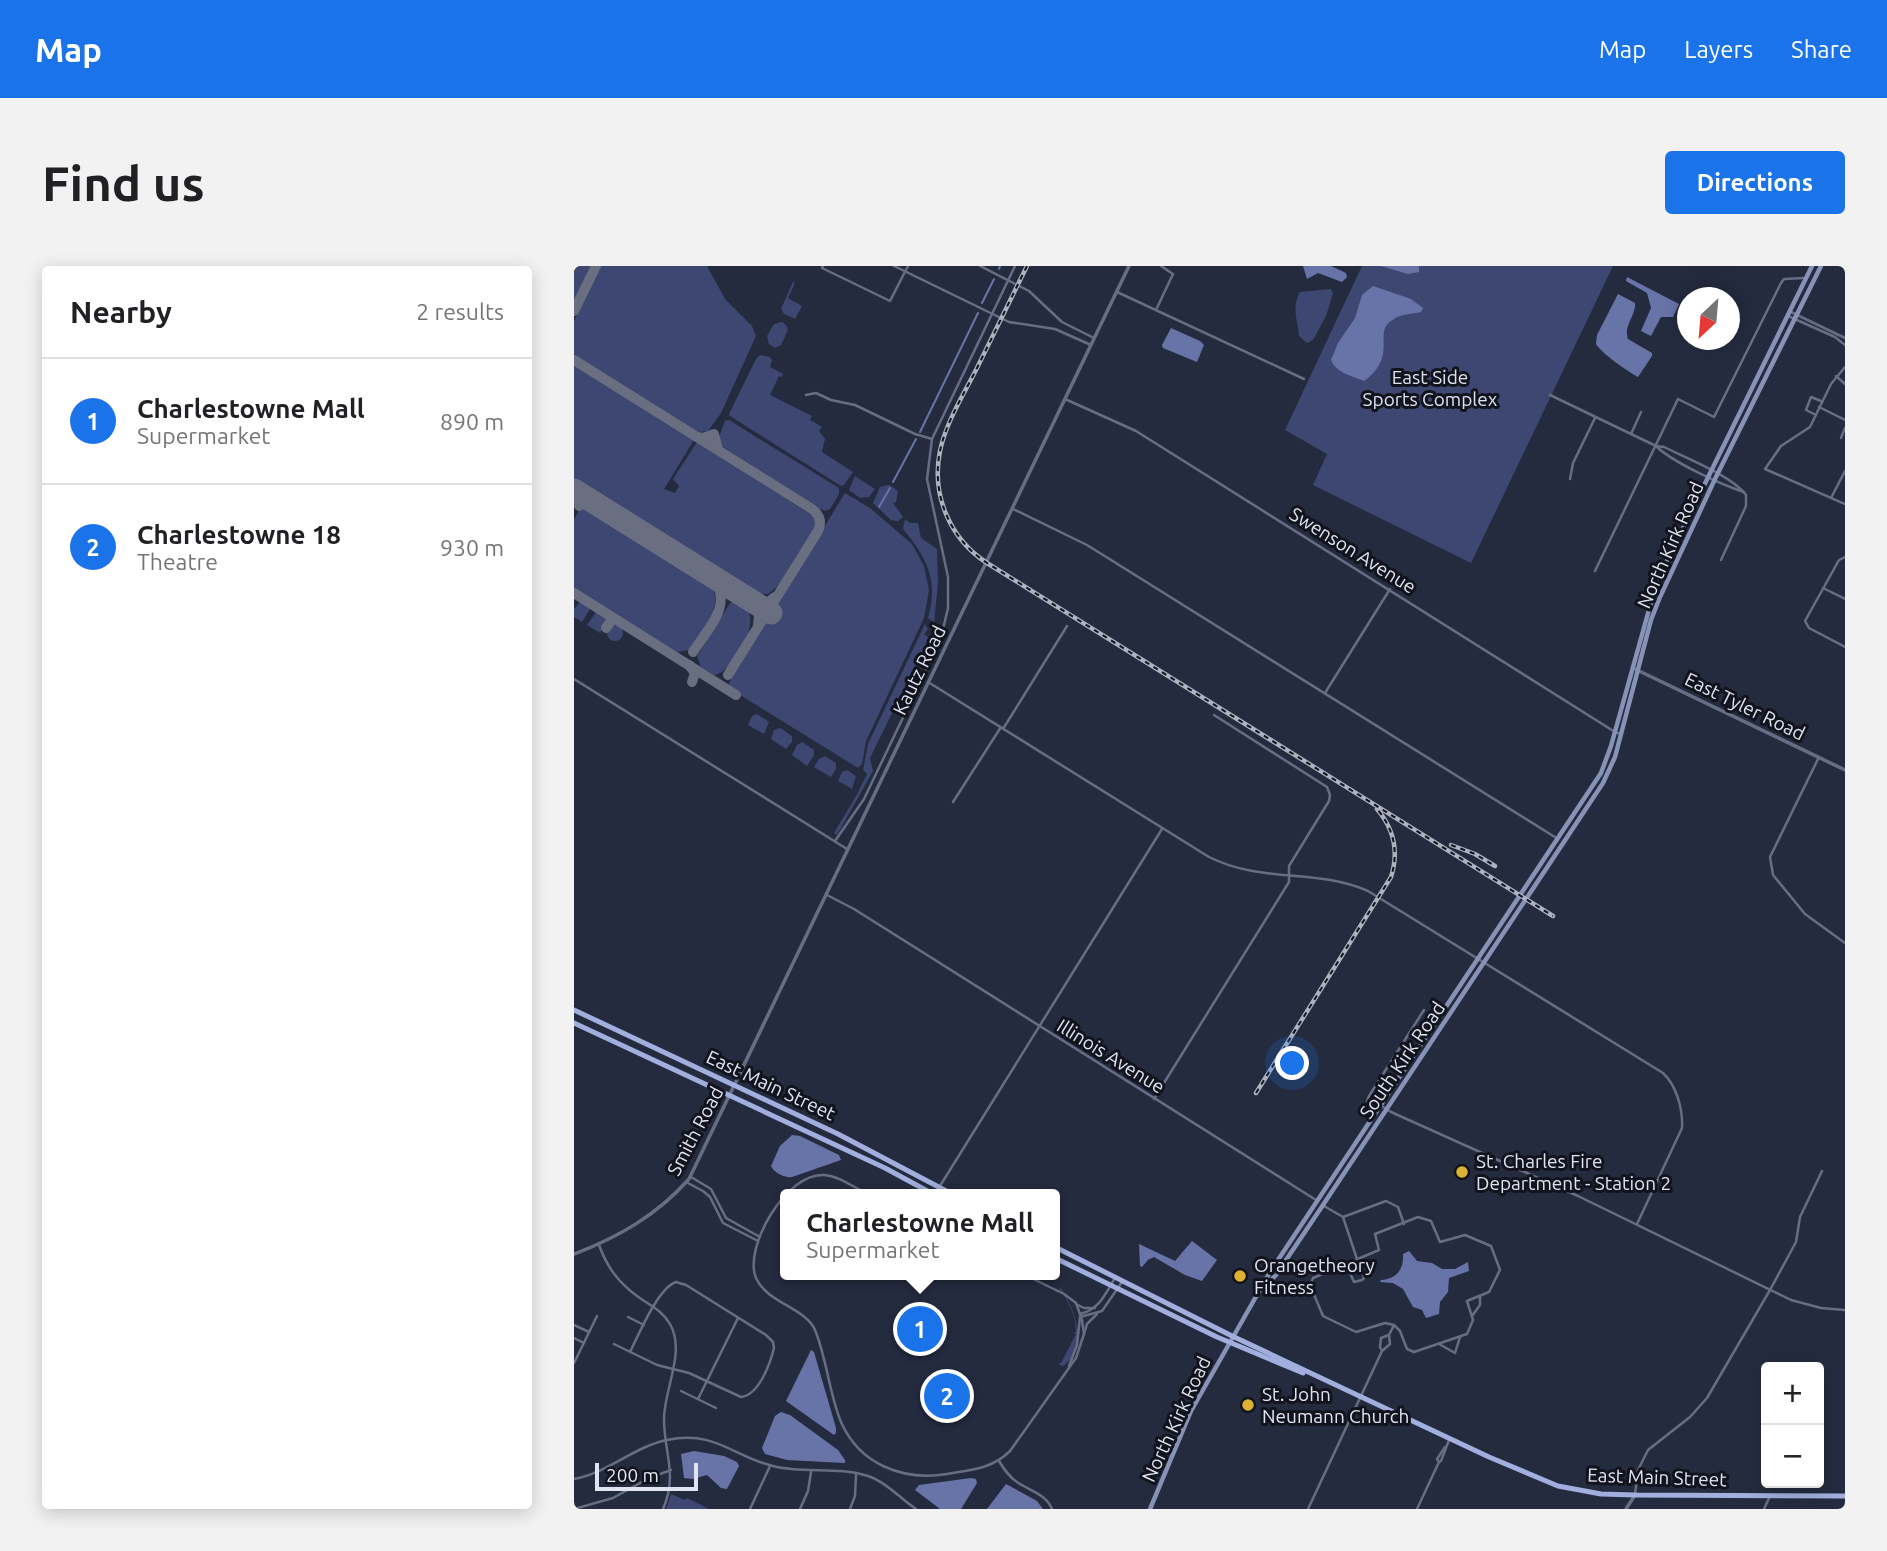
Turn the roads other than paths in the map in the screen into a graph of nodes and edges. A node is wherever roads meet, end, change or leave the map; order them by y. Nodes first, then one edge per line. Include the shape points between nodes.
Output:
1 (894, 266) edge
2 (908, 266) edge
3 (982, 266) edge
4 (1015, 266) edge
5 (1129, 266) edge
6 (1161, 266) edge
7 (1812, 266) edge
8 (1821, 266) edge
9 (822, 267) edge
10 (905, 271) junction
11 (1807, 278) junction
12 (1008, 280) junction
13 (1792, 280) junction
14 (1801, 291) junction
15 (1117, 292) junction
16 (1156, 310) junction
17 (992, 314) junction
18 (1790, 314) junction
19 (1796, 317) junction
20 (1094, 338) junction
21 (1845, 338) edge
22 (1845, 345) edge
23 (1091, 346) junction
24 (1845, 367) edge
25 (1836, 376) junction
26 (1304, 379) dead end
27 (1845, 384) edge
28 (806, 395) dead end
29 (1550, 395) dead end
30 (1065, 399) junction
31 (1822, 402) junction
32 (1819, 407) junction
33 (1642, 412) dead end
34 (1816, 415) junction
35 (1595, 417) junction
36 (1845, 420) edge
37 (1845, 428) edge
38 (1631, 434) junction
39 (1841, 438) dead end
40 (932, 439) junction
41 (1656, 446) junction
42 (1845, 471) edge
43 (1713, 475) junction
44 (1570, 479) dead end
45 (1830, 498) junction
46 (1845, 504) edge
47 (1013, 509) junction
48 (1845, 557) edge
49 (1721, 560) dead end
50 (1595, 571) dead end
51 (1823, 588) junction
52 (1390, 589) junction
53 (1845, 599) edge
54 (1067, 626) dead end
55 (1845, 647) edge
56 (1635, 669) junction
57 (574, 679) edge
58 (929, 682) junction
59 (1325, 693) junction
60 (1214, 715) dead end
61 (1002, 728) junction
62 (1618, 733) junction
63 (1819, 757) junction
64 (1845, 770) edge
65 (953, 802) dead end
66 (1162, 829) junction
67 (835, 841) junction
68 (1561, 841) junction
69 (848, 850) junction
70 (1290, 876) junction
71 (827, 895) junction
72 (1845, 943) edge
73 (1478, 958) junction
74 (1484, 962) junction
75 (574, 1010) edge
76 (1424, 1010) dead end
77 (574, 1023) edge
78 (1038, 1026) junction
79 (735, 1086) junction
80 (1371, 1092) junction
81 (731, 1095) junction
82 (1154, 1099) junction
83 (1380, 1105) junction
84 (1386, 1109) junction
85 (1374, 1116) junction
86 (1822, 1171) dead end
87 (690, 1177) junction
88 (686, 1182) junction
89 (939, 1187) junction
90 (791, 1189) edge
91 (858, 1189) edge
92 (925, 1189) edge
93 (943, 1189) edge
94 (780, 1201) edge
95 (1320, 1203) junction
96 (1343, 1217) junction
97 (1404, 1224) junction
98 (1637, 1224) junction
99 (759, 1239) junction
100 (599, 1245) junction
101 (1060, 1250) edge
102 (574, 1254) edge
103 (1357, 1259) junction
104 (1060, 1260) edge
105 (1346, 1264) junction
106 (1115, 1278) junction
107 (1035, 1280) edge
108 (1122, 1282) junction
109 (1110, 1285) junction
110 (1117, 1289) junction
111 (1770, 1290) junction
112 (1480, 1296) junction
113 (1076, 1303) junction
114 (654, 1307) junction
115 (1095, 1308) junction
116 (1845, 1310) edge
117 (1098, 1314) junction
118 (1472, 1315) junction
119 (597, 1316) dead end
120 (1080, 1316) junction
121 (628, 1317) dead end
122 (738, 1318) junction
123 (574, 1325) edge
124 (643, 1325) junction
125 (1394, 1325) junction
126 (589, 1332) junction
127 (1084, 1334) junction
128 (1389, 1335) junction
129 (1233, 1336) junction
130 (1460, 1337) junction
131 (574, 1338) edge
132 (1229, 1342) junction
133 (584, 1343) junction
134 (614, 1344) dead end
135 (1438, 1344) junction
136 (1382, 1351) junction
137 (630, 1352) junction
138 (574, 1363) edge
139 (1069, 1366) junction
140 (672, 1369) junction
141 (706, 1382) junction
142 (681, 1391) dead end
143 (1361, 1396) junction
144 (698, 1399) junction
145 (716, 1408) dead end
146 (1450, 1438) junction
147 (667, 1440) junction
148 (999, 1461) junction
149 (770, 1466) junction
150 (671, 1470) junction
151 (811, 1471) junction
152 (856, 1474) junction
153 (574, 1479) edge
154 (1635, 1495) junction
155 (1770, 1496) junction
156 (1845, 1496) edge
157 (910, 1507) edge
158 (575, 1509) edge
159 (663, 1509) edge
160 (750, 1509) edge
161 (800, 1509) edge
162 (850, 1509) edge
163 (916, 1509) edge
164 (1052, 1509) edge
165 (1150, 1509) edge
166 (1308, 1509) edge
167 (1417, 1509) edge
168 (1626, 1509) edge
169 (1764, 1509) edge

1 - 10 street
2 - 10 street
3 - 12 street
4 - 12 street
5 - 15 street, Kautz Road
6 - 16 street via 1173,274
7 - 11 main road, North Kirk Road
8 - 19 main road, North Kirk Road
9 - 10 street via 890,301
10 - 17 street
11 - 13 street
11 - 14 main road, North Kirk Road
12 - 17 street
12 - 20 street via 1035,295 1062,322
13 - 14 street
13 - 41 street via 1781,282 1714,417 1678,400
14 - 18 main road, North Kirk Road
15 - 16 street
15 - 20 street, Kautz Road
16 - 26 street
17 - 23 street via 1019,325 1055,329
17 - 40 street
18 - 19 street
18 - 43 main road, North Kirk Road
19 - 21 street
19 - 22 street
19 - 43 main road, North Kirk Road
20 - 23 street, Kautz Road
23 - 30 street, Kautz Road
24 - 25 street
25 - 27 street
25 - 31 street
28 - 40 street via 816,393 855,405
29 - 35 street
30 - 47 street, Kautz Road
30 - 52 street, Swenson Avenue via 1136,431
31 - 32 street
31 - 34 street via 1811,397 1806,410
32 - 34 street
32 - 36 street
33 - 38 street
34 - 45 street via 1810,427 1781,446 1765,468
35 - 38 street
35 - 44 street
37 - 39 street
38 - 41 street
40 - 67 street via 926,479 948,576 943,629 864,799
41 - 43 street
41 - 50 street
42 - 45 street
43 - 49 street via 1744,492 1747,500
43 - 56 main road, North Kirk Road via 1655,608
43 - 56 main road, North Kirk Road via 1657,581
45 - 46 street
47 - 58 street, Kautz Road
47 - 59 street via 1087,545
48 - 51 street
51 - 53 street
51 - 55 street via 1806,623
52 - 59 street
52 - 62 street, Swenson Avenue
54 - 61 street
56 - 62 main road, North Kirk Road
56 - 63 street, East Tyler Road
57 - 67 street
58 - 61 street
58 - 69 street, Kautz Road
59 - 68 street
60 - 70 street via 1330,794 1289,866
61 - 65 street
61 - 66 street
62 - 68 main road, North Kirk Road via 1615,757 1603,783
63 - 64 street, East Tyler Road
63 - 72 street via 1770,858 1770,868 1805,914
66 - 70 street via 1233,868
66 - 78 street
67 - 69 street
68 - 73 main road, South Kirk Road
68 - 74 main road, South Kirk Road
69 - 71 street, Kautz Road
70 - 73 street via 1359,887
70 - 82 street
71 - 78 street, Illinois Avenue
71 - 79 street, Kautz Road
73 - 74 street
73 - 83 main road, South Kirk Road
74 - 84 main road, South Kirk Road
74 - 98 street via 1663,1073 1674,1089 1682,1113 1680,1136
75 - 79 main road, East Main Street
76 - 80 street
77 - 81 main road, East Main Street
78 - 82 street, Illinois Avenue
78 - 89 street
79 - 81 street, Smith Road
79 - 89 main road, East Main Street
80 - 83 street
80 - 85 street via 1367,1101
81 - 87 street, Smith Road
81 - 92 main road, East Main Street
82 - 95 street, Illinois Avenue
83 - 84 street
83 - 85 main road, South Kirk Road
84 - 95 main road, South Kirk Road
84 - 98 street
85 - 95 main road, South Kirk Road
86 - 111 street via 1800,1217 1796,1242
87 - 88 street, Smith Road
87 - 99 street via 711,1189 726,1218
88 - 99 street via 710,1197 723,1223
88 - 100 street, Smith Road via 646,1219
89 - 93 main road, East Main Street
90 - 91 street via 823,1174
94 - 99 street
95 - 96 street, Illinois Avenue
95 - 129 main road, South Kirk Road
96 - 97 street via 1386,1201 1398,1207
96 - 103 street
97 - 103 street via 1375,1234 1379,1250
97 - 112 street via 1423,1218 1434,1226 1440,1242 1465,1235 1491,1246 1500,1270 1489,1292
98 - 111 street
99 - 148 street via 753,1258 757,1280 769,1295 812,1325 840,1420 861,1451 891,1470 917,1476 984,1468
100 - 102 street, Smith Road
100 - 114 street via 616,1278
101 - 106 main road, East Main Street
103 - 105 street
103 - 105 street via 1363,1280 1354,1282
104 - 109 main road, East Main Street
105 - 125 street via 1310,1280 1320,1312 1356,1332 1385,1323
106 - 108 main road, East Main Street
106 - 109 street
107 - 113 street
108 - 110 street
108 - 129 main road, East Main Street
109 - 110 main road, East Main Street
109 - 115 street
110 - 117 street
110 - 132 main road, East Main Street
111 - 116 street via 1808,1306
111 - 154 street via 1707,1398 1648,1450 1638,1470
112 - 118 street
112 - 118 street via 1467,1301
113 - 115 street
113 - 120 street
114 - 122 street via 668,1286 680,1282
114 - 124 street
114 - 140 street via 675,1335
115 - 120 street
117 - 120 street
117 - 127 street
118 - 130 street via 1467,1334
119 - 126 street
120 - 127 street
120 - 139 street
121 - 124 street
122 - 141 street
122 - 141 street via 774,1345 761,1378 752,1394 741,1397
123 - 126 street
124 - 137 street
125 - 128 street
125 - 135 street via 1407,1349 1414,1352
126 - 133 street
127 - 139 street via 1079,1353
128 - 136 street via 1390,1344
128 - 136 street via 1381,1338
129 - 132 main road, South Kirk Road
129 - 143 main road, East Main Street
130 - 135 street
130 - 135 street via 1455,1353
131 - 133 street
132 - 143 main road, East Main Street
132 - 165 main road, North Kirk Road via 1180,1433
133 - 138 street
134 - 137 street
136 - 143 street
137 - 140 street
139 - 148 street
140 - 141 street
140 - 147 street via 664,1412
141 - 144 street
142 - 144 street
143 - 146 main road, East Main Street
143 - 166 street
144 - 145 street
146 - 154 main road, East Main Street via 1558,1486
146 - 167 street
147 - 149 street via 715,1442
147 - 150 street
147 - 153 street
148 - 164 street via 1008,1475 1040,1494
149 - 151 street
149 - 160 street
150 - 158 street via 613,1499
150 - 159 street
151 - 152 street
151 - 161 street
152 - 157 street via 879,1482
152 - 162 street
154 - 155 main road, East Main Street
154 - 168 street
155 - 156 main road, East Main Street
155 - 169 street
157 - 163 street

